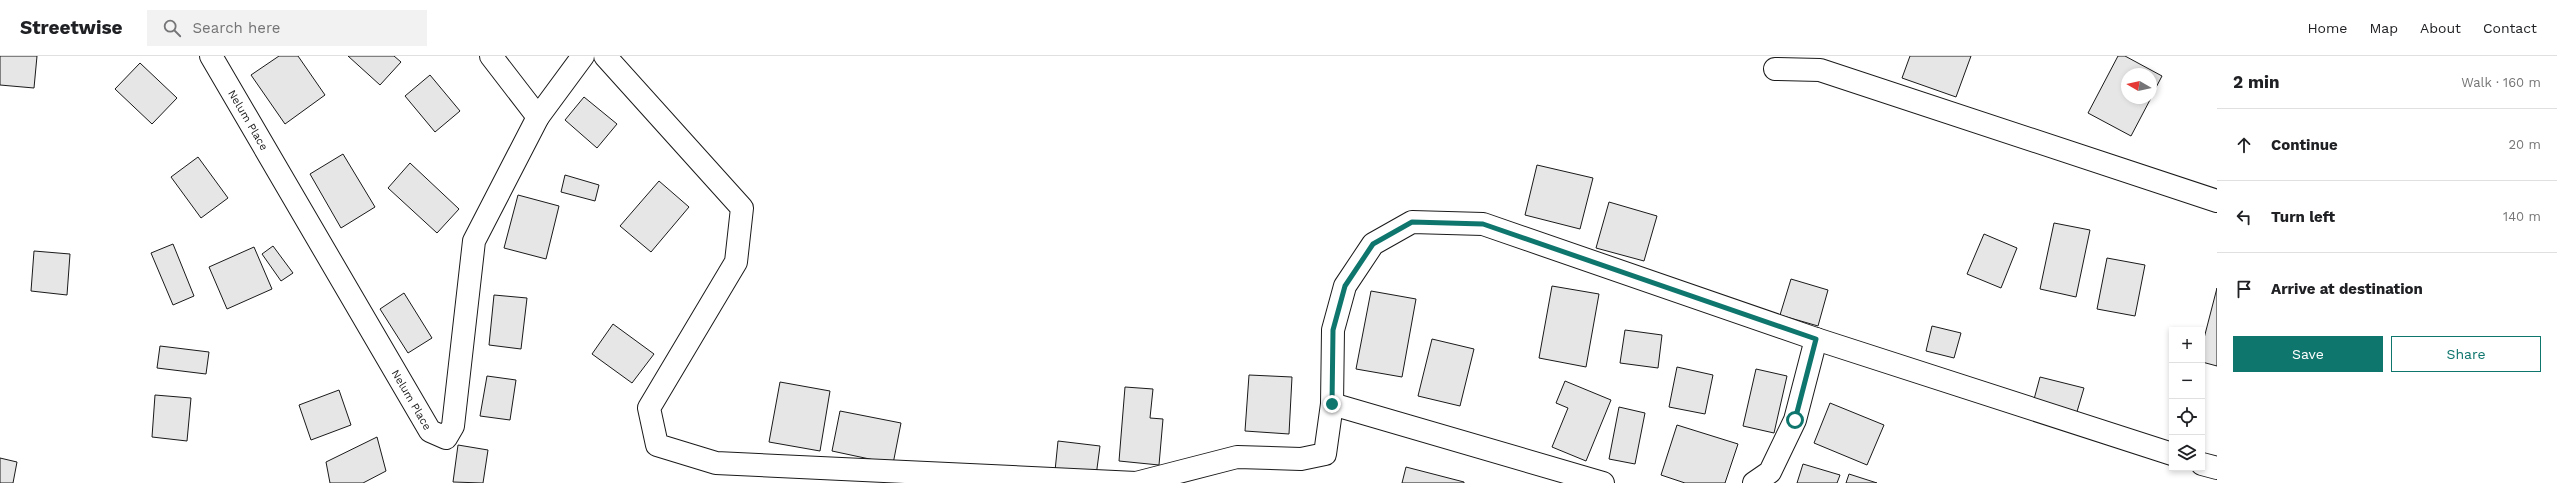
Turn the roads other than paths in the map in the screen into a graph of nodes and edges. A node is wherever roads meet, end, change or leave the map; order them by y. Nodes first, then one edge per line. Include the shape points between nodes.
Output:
1 (210, 56) edge
2 (491, 56) edge
3 (583, 56) edge
4 (605, 56) edge
5 (1775, 69) dead end
6 (538, 117) junction
7 (2217, 201) edge
8 (1816, 339) junction
9 (1332, 404) junction
10 (2169, 453) edge
11 (2205, 465) edge
12 (2217, 468) edge
13 (1603, 483) edge
14 (1754, 483) edge

1 - 6 street, Nelum Place via 430,431 446,438 453,426 474,241
2 - 6 street
3 - 6 street, Nelum Place
4 - 9 street via 742,208 736,262 649,408 657,445 716,463 1136,482 1237,457 1301,459 1325,454
5 - 7 street via 1820,70
8 - 9 street via 1483,224 1412,222 1373,244 1345,286 1333,330
8 - 10 street
8 - 14 street via 1795,420 1770,472
9 - 13 street
11 - 12 street

